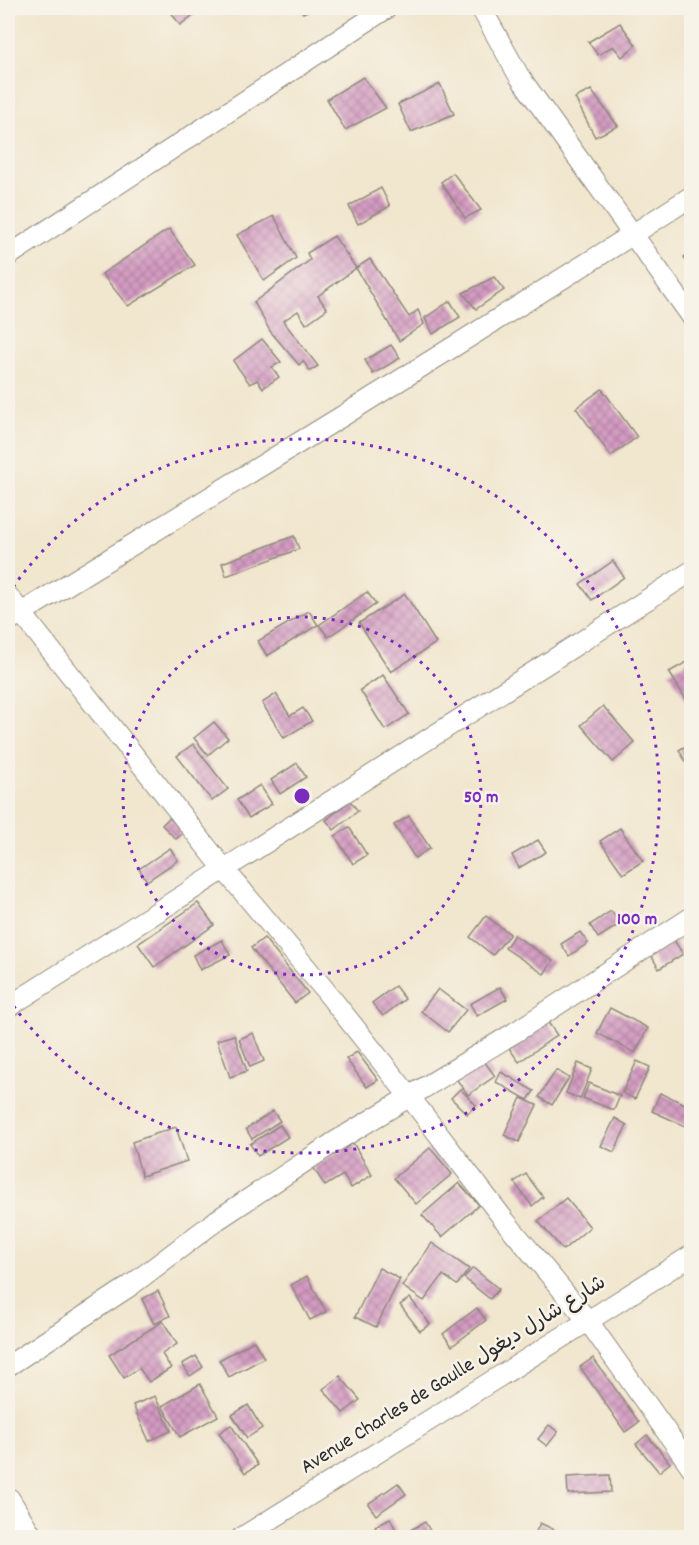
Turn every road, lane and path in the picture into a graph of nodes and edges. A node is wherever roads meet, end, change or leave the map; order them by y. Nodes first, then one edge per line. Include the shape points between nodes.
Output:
1 (387, 8) edge
2 (481, 8) edge
3 (692, 196) edge
4 (632, 235) junction
5 (8, 256) edge
6 (692, 317) edge
7 (692, 571) edge
8 (8, 596) edge
9 (14, 617) edge
10 (224, 869) junction
11 (692, 917) edge
12 (8, 1007) edge
13 (409, 1096) junction
14 (692, 1255) edge
15 (588, 1321) junction
16 (8, 1366) edge
17 (692, 1468) edge
18 (8, 1500) edge
19 (31, 1538) edge
20 (241, 1538) edge

1 - 5 street
2 - 4 street via 519,76
3 - 4 street
4 - 6 street
4 - 9 street
7 - 10 street
8 - 9 street
9 - 10 street
10 - 12 street
10 - 13 street
11 - 13 street
13 - 15 street
13 - 16 street via 216,1220 130,1286
14 - 15 street, Avenue Charles de Gaulle شارع شارل ديغول
15 - 17 street
15 - 20 street, Avenue Charles de Gaulle شارع شارل ديغول
18 - 19 street

